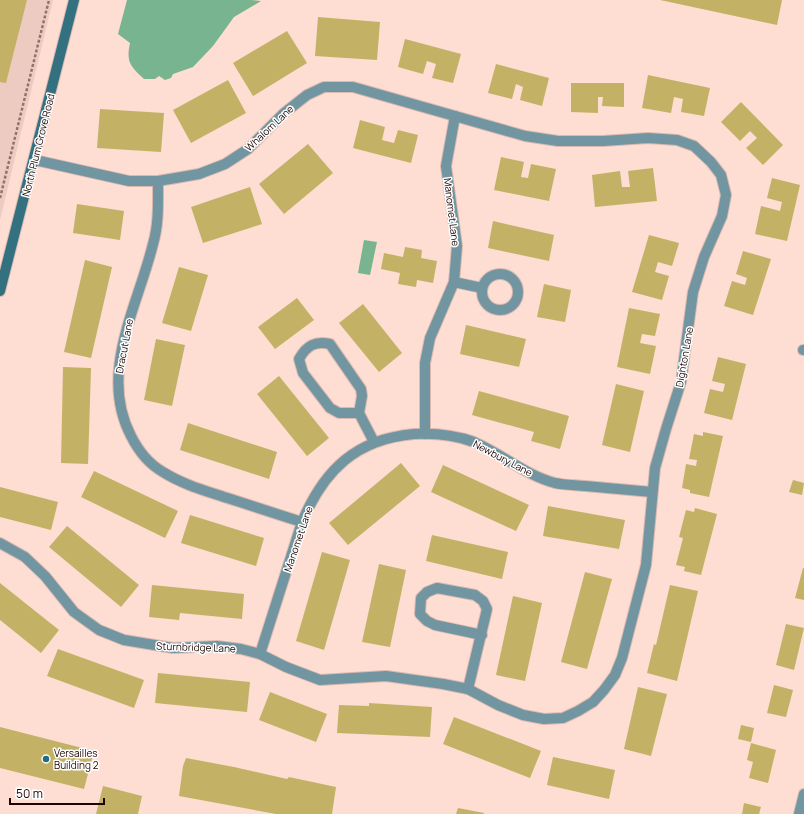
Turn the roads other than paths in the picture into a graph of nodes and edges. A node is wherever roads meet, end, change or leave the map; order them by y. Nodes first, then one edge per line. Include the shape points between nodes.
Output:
1 (74, 0) edge
2 (455, 116) junction
3 (35, 160) junction
4 (158, 181) junction
5 (454, 282) junction
6 (482, 288) dead end
7 (0, 291) edge
8 (359, 413) junction
9 (425, 434) junction
10 (374, 442) junction
11 (652, 492) junction
12 (302, 522) junction
13 (0, 543) edge
14 (482, 635) junction
15 (260, 654) junction
16 (468, 689) junction
17 (804, 794) edge
18 (799, 814) edge

1 - 3 street, North Plum Grove Road
2 - 4 street, Whalom Lane via 353,87 324,87 307,95 248,149 225,164 199,174
2 - 5 street, Manomet Lane via 446,166 457,246
2 - 11 street, Dighton Lane via 525,136 558,141 648,138 677,140 694,146 721,175 726,195 722,216 704,257 694,292 682,382 660,448
3 - 4 street, Whalom Lane via 129,181
3 - 7 street, North Plum Grove Road
4 - 12 street, Dracut Lane via 154,244 134,300 118,371 122,417 127,429 142,454 162,472 198,488
5 - 6 street
5 - 9 street, Manomet Lane via 430,338 425,363
8 - 8 street via 361,388 330,344 319,342 306,348 300,359 303,373 330,408 339,413
8 - 10 street
9 - 10 street, Manomet Lane
9 - 11 street, Newbury Lane via 474,442 528,473 556,483
10 - 12 street, Manomet Lane via 355,452 331,473 311,501
11 - 16 street, Dighton Lane via 646,565 622,658 615,675 593,702 563,718 544,719 523,715
12 - 15 street, Manomet Lane
13 - 15 street, Sturnbridge Lane via 25,557 45,576 74,612 99,630 124,640 149,645 173,648 217,646 241,648
14 - 14 street via 487,609 483,601 475,595 437,588 421,598 420,614 427,622
14 - 16 street
15 - 16 street, Sturnbridge Lane via 320,680 386,676
17 - 18 street

